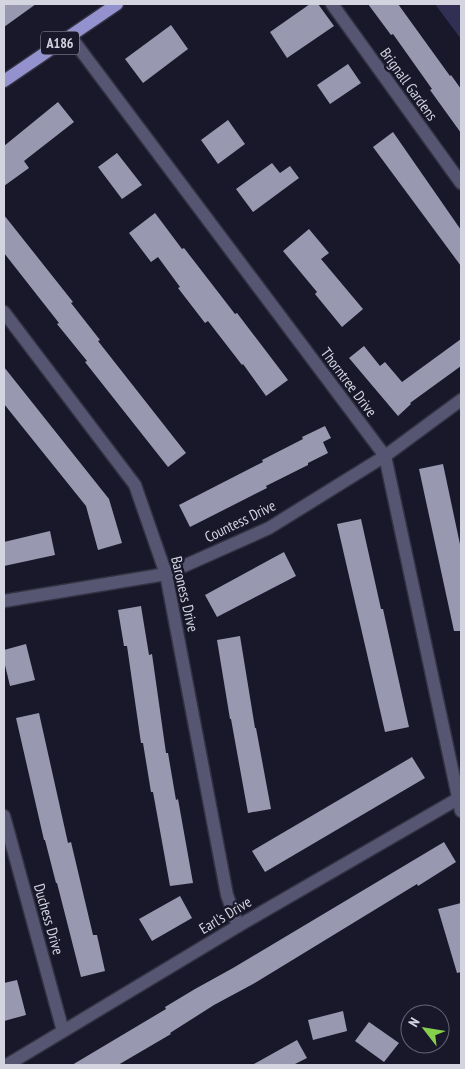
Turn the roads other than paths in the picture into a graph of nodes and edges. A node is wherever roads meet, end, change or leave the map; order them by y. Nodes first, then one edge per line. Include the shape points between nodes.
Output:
1 (117, 4) edge
2 (332, 4) edge
3 (70, 36) junction
4 (4, 81) edge
5 (461, 183) edge
6 (4, 312) edge
7 (461, 400) edge
8 (385, 456) junction
9 (166, 574) junction
10 (4, 601) edge
11 (460, 802) edge
12 (4, 816) edge
13 (238, 926) junction
14 (64, 1031) junction
15 (7, 1065) edge

1 - 3 main road, A186
2 - 5 street, Brignall Gardens
3 - 4 main road, A186
3 - 8 street, Thorntree Drive
6 - 9 street, Baroness Drive via 135,484
7 - 8 street, Countess Drive
8 - 9 street, Countess Drive via 269,528
8 - 11 street, Thorntree Drive
9 - 10 street, Countess Drive
9 - 13 street, Baroness Drive via 227,895
11 - 13 street, Earl's Drive
12 - 14 street, Duchess Drive
13 - 14 street, Earl's Drive
14 - 15 street, Earl's Drive

